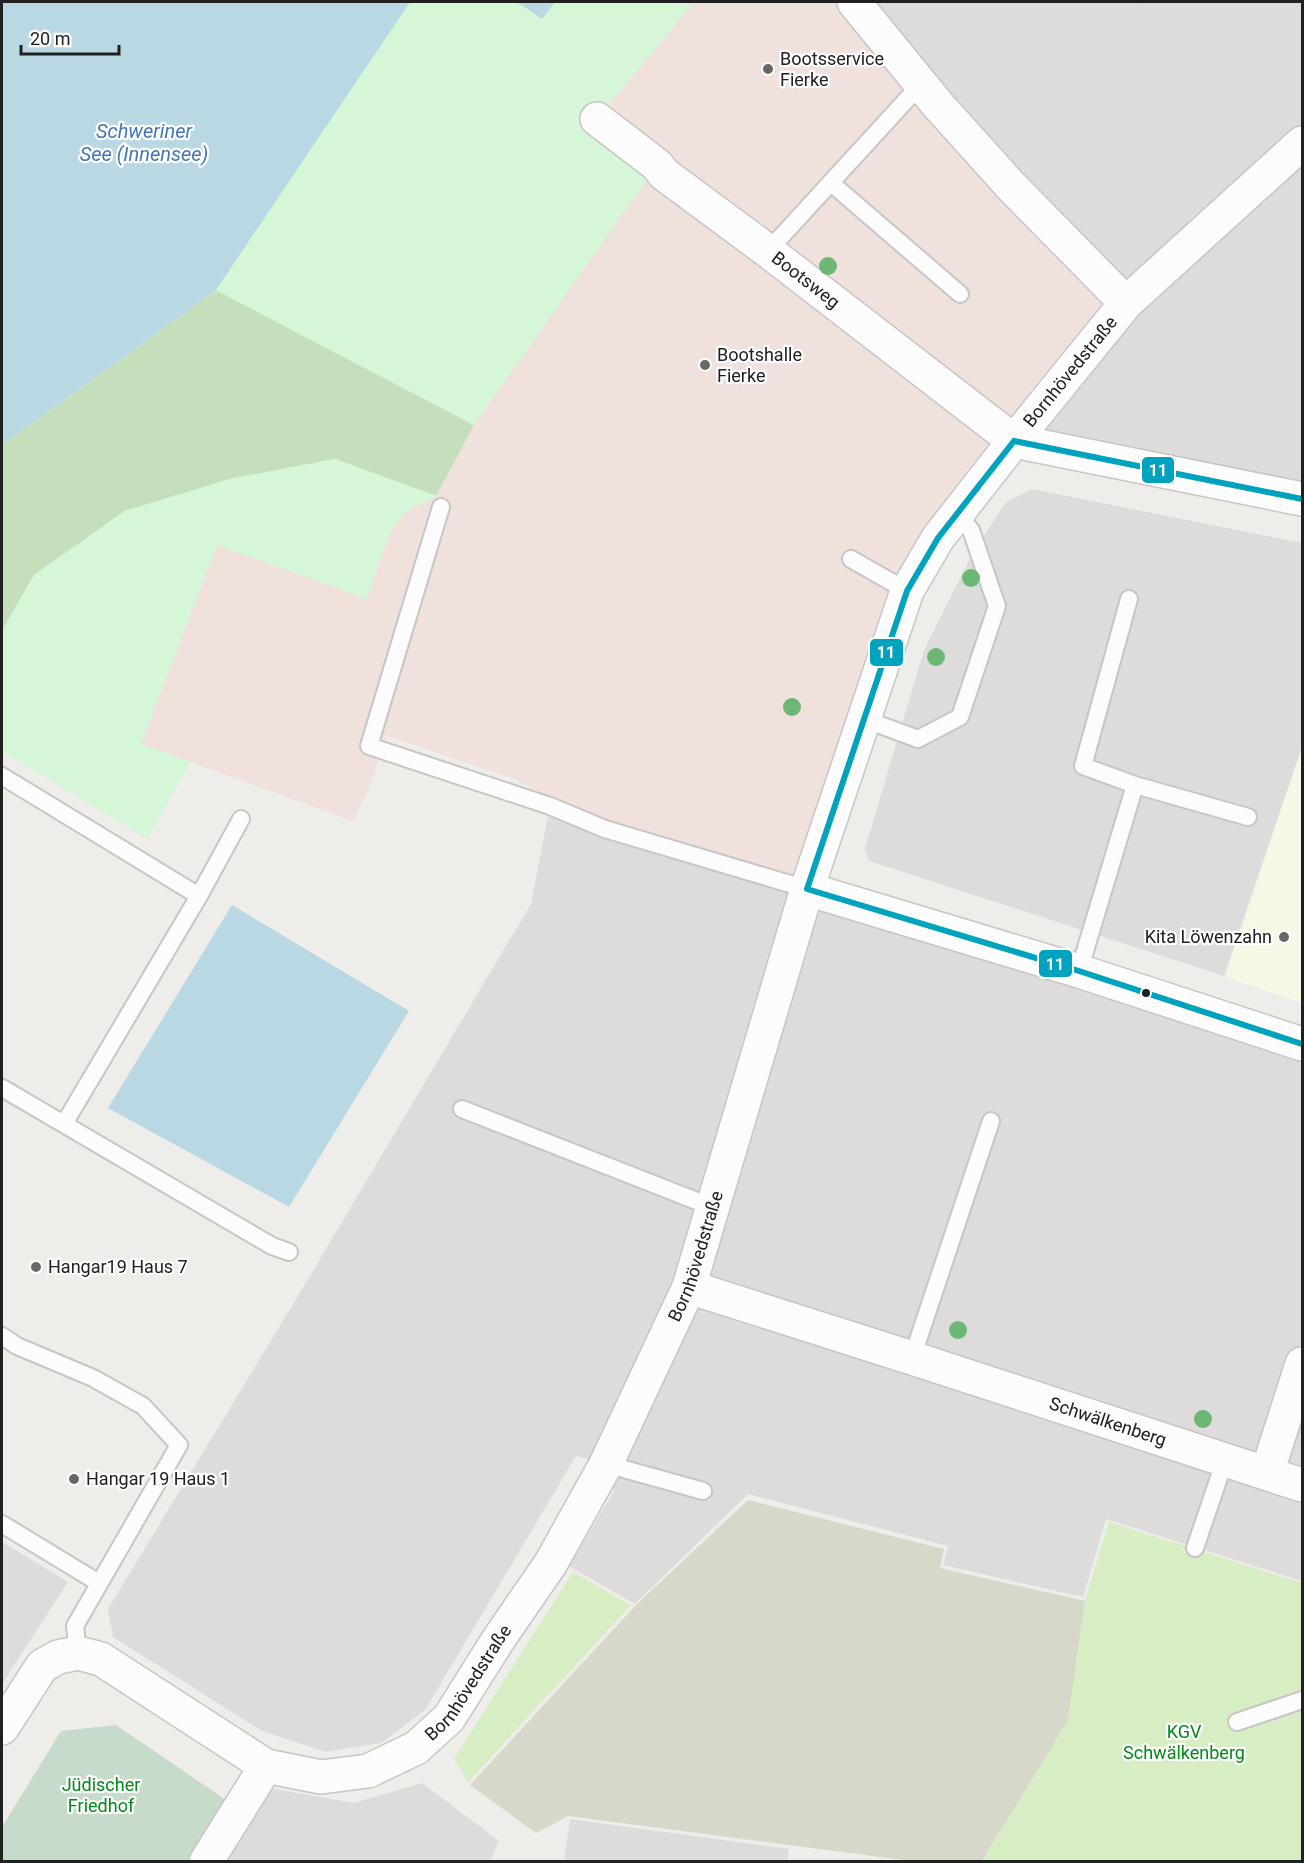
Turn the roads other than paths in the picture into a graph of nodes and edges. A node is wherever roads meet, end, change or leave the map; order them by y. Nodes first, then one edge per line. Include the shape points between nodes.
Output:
1 (854, 2) edge
2 (921, 84) junction
3 (597, 119) dead end
4 (1302, 143) edge
5 (831, 183) junction
6 (768, 251) junction
7 (960, 294) dead end
8 (1126, 303) junction
9 (1014, 441) junction
10 (1302, 499) edge
11 (441, 507) dead end
12 (957, 514) junction
13 (850, 559) dead end
14 (907, 591) junction
15 (1130, 599) dead end
16 (864, 719) junction
17 (2, 776) edge
18 (1135, 785) junction
19 (1248, 817) dead end
20 (241, 819) dead end
21 (807, 889) junction
22 (199, 896) junction
23 (1079, 971) junction
24 (1302, 1044) edge
25 (2, 1088) edge
26 (462, 1109) dead end
27 (991, 1121) dead end
28 (64, 1124) junction
29 (712, 1207) junction
30 (289, 1252) dead end
31 (689, 1287) junction
32 (2, 1336) edge
33 (912, 1358) junction
34 (1302, 1364) edge
35 (1225, 1460) junction
36 (606, 1464) junction
37 (1267, 1473) junction
38 (1302, 1485) edge
39 (703, 1491) dead end
40 (2, 1524) edge
41 (1195, 1548) dead end
42 (99, 1583) junction
43 (78, 1653) junction
44 (1302, 1700) edge
45 (1237, 1722) dead end
46 (2, 1728) edge
47 (267, 1766) junction
48 (206, 1862) edge

1 - 2 street, Bornhövedstraße
2 - 5 lane
2 - 8 street, Bornhövedstraße via 1011,186
3 - 6 street, Bootsweg
4 - 8 street, Bornhövedstraße
5 - 6 lane
5 - 7 lane
6 - 9 street, Bootsweg
8 - 9 street, Bornhövedstraße
9 - 10 street
9 - 12 street, Bornhövedstraße
11 - 21 lane via 369,746 549,806 605,829
12 - 14 street, Bornhövedstraße
12 - 16 lane via 971,530 997,606 960,717 918,739
13 - 14 lane
14 - 16 street, Bornhövedstraße
15 - 18 lane via 1083,766
16 - 21 street, Bornhövedstraße
17 - 22 lane
18 - 19 lane
18 - 23 lane
20 - 22 lane
21 - 23 street
21 - 29 street, Bornhövedstraße
22 - 28 lane
23 - 24 street
25 - 28 lane
26 - 29 lane
27 - 33 lane
28 - 30 lane via 272,1246
29 - 31 street, Bornhövedstraße
31 - 33 street, Schwälkenberg
31 - 36 street, Bornhövedstraße
32 - 42 lane via 143,1406 179,1444
33 - 35 street, Schwälkenberg
34 - 37 street
35 - 37 street, Schwälkenberg
35 - 41 lane
36 - 39 lane
36 - 47 street, Bornhövedstraße via 551,1563 449,1718 416,1748 368,1771 321,1777
37 - 38 street, Schwälkenberg
40 - 42 lane
42 - 43 lane via 75,1626
43 - 46 street via 57,1657 42,1666
43 - 47 street, Bornhövedstraße via 100,1659
44 - 45 lane
47 - 48 street

